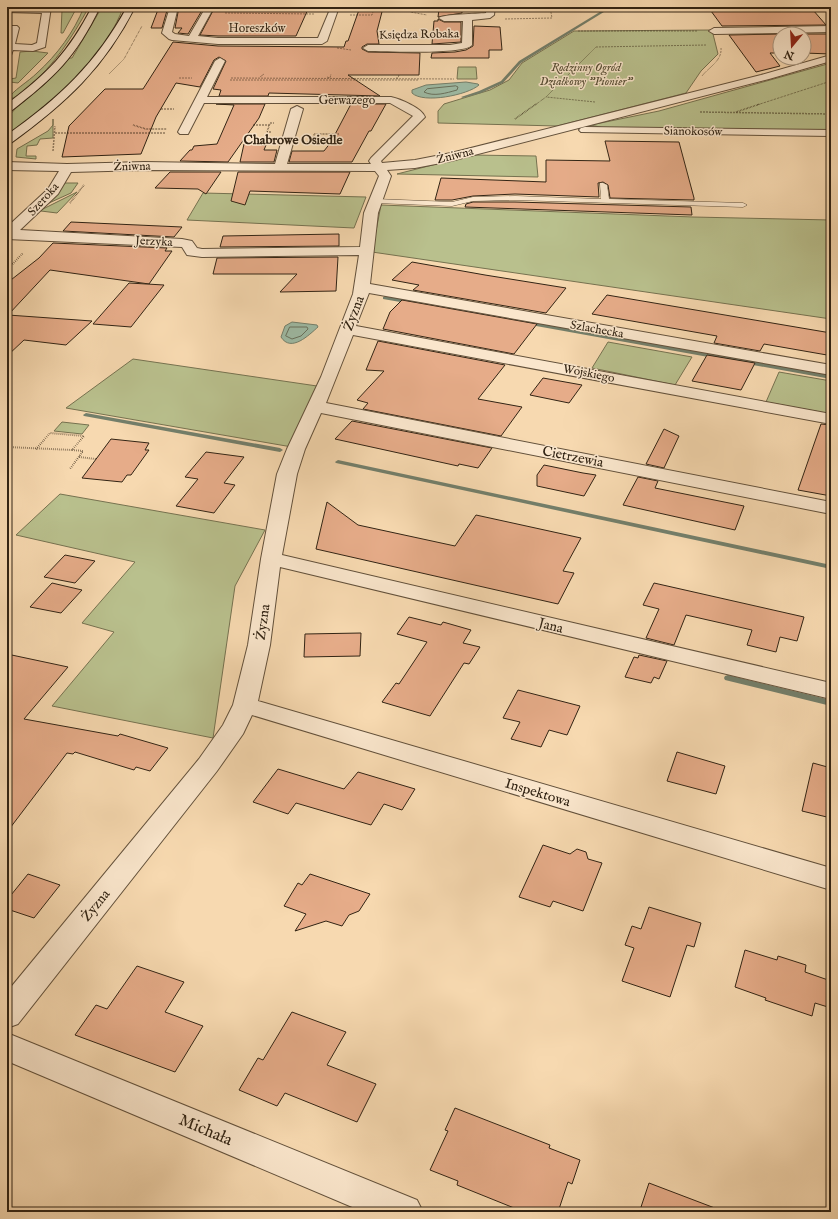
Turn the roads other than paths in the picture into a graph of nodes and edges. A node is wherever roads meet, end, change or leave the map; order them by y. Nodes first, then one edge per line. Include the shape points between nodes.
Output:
1 (96, 7) edge
2 (131, 7) edge
3 (174, 7) edge
4 (335, 7) edge
5 (492, 7) edge
6 (628, 7) edge
7 (668, 7) edge
8 (47, 8) edge
9 (7, 9) edge
10 (208, 9) edge
11 (444, 18) dead end
12 (468, 18) junction
13 (14, 28) dead end
14 (164, 28) dead end
15 (831, 29) edge
16 (714, 31) road end
17 (192, 39) junction
18 (368, 48) dead end
19 (8, 50) edge
20 (831, 58) edge
21 (220, 61) dead end
22 (199, 100) junction
23 (10, 104) edge
24 (297, 109) dead end
25 (556, 130) junction
26 (184, 132) dead end
27 (831, 132) edge
28 (7, 140) edge
29 (270, 152) dead end
30 (284, 152) junction
31 (7, 166) edge
32 (280, 167) junction
33 (380, 167) junction
34 (67, 168) junction
35 (603, 185) dead end
36 (375, 201) junction
37 (605, 201) junction
38 (743, 205) dead end
39 (8, 235) edge
40 (367, 251) junction
41 (363, 287) junction
42 (347, 330) junction
43 (831, 370) edge
44 (315, 407) junction
45 (831, 419) edge
46 (831, 508) edge
47 (271, 559) junction
48 (831, 691) edge
49 (245, 705) junction
50 (831, 879) edge
51 (7, 1015) edge
52 (7, 1047) edge
53 (405, 1212) edge

1 - 23 street via 68,54 46,76
2 - 28 street via 116,37 97,64 49,109
3 - 17 street via 167,35
4 - 17 street, Horeszków via 322,41
5 - 12 street, Księdza Robaka via 490,14
6 - 7 street
8 - 9 street
8 - 19 street via 42,45
10 - 17 street
11 - 12 street, Księdza Robaka
12 - 18 street, Księdza Robaka via 467,45 461,47
13 - 19 street
14 - 17 street via 164,37
15 - 16 street
20 - 25 street, Żniwna via 786,72
21 - 22 street
22 - 26 street
22 - 33 street, Gerwazego via 384,100 400,103 419,117 377,159
24 - 30 street
25 - 27 street, Sianokosów
25 - 33 street, Żniwna via 438,160
29 - 30 street
30 - 32 street
31 - 34 street, Szeroka
32 - 33 street, Żniwna
32 - 34 street, Żniwna
33 - 36 street, Żyzna via 385,176
34 - 39 street, Szeroka via 53,191
35 - 37 lane
36 - 37 lane via 452,204 472,199 495,198
36 - 40 street, Żyzna
37 - 38 lane
39 - 40 street, Jerzyka via 182,243 187,244 192,252 202,253
40 - 41 street, Żyzna
41 - 42 street, Żyzna
41 - 43 street, Szlachecka
42 - 44 street, Żyzna
42 - 45 street, Wojskiego
44 - 46 street, Cietrzewia via 520,445
44 - 47 street, Żyzna via 287,474
47 - 48 street, Jana
47 - 49 street, Żyzna via 258,652
49 - 50 street, Inspektowa
49 - 51 street, Żyzna via 234,728 208,765
52 - 53 street, Michała

